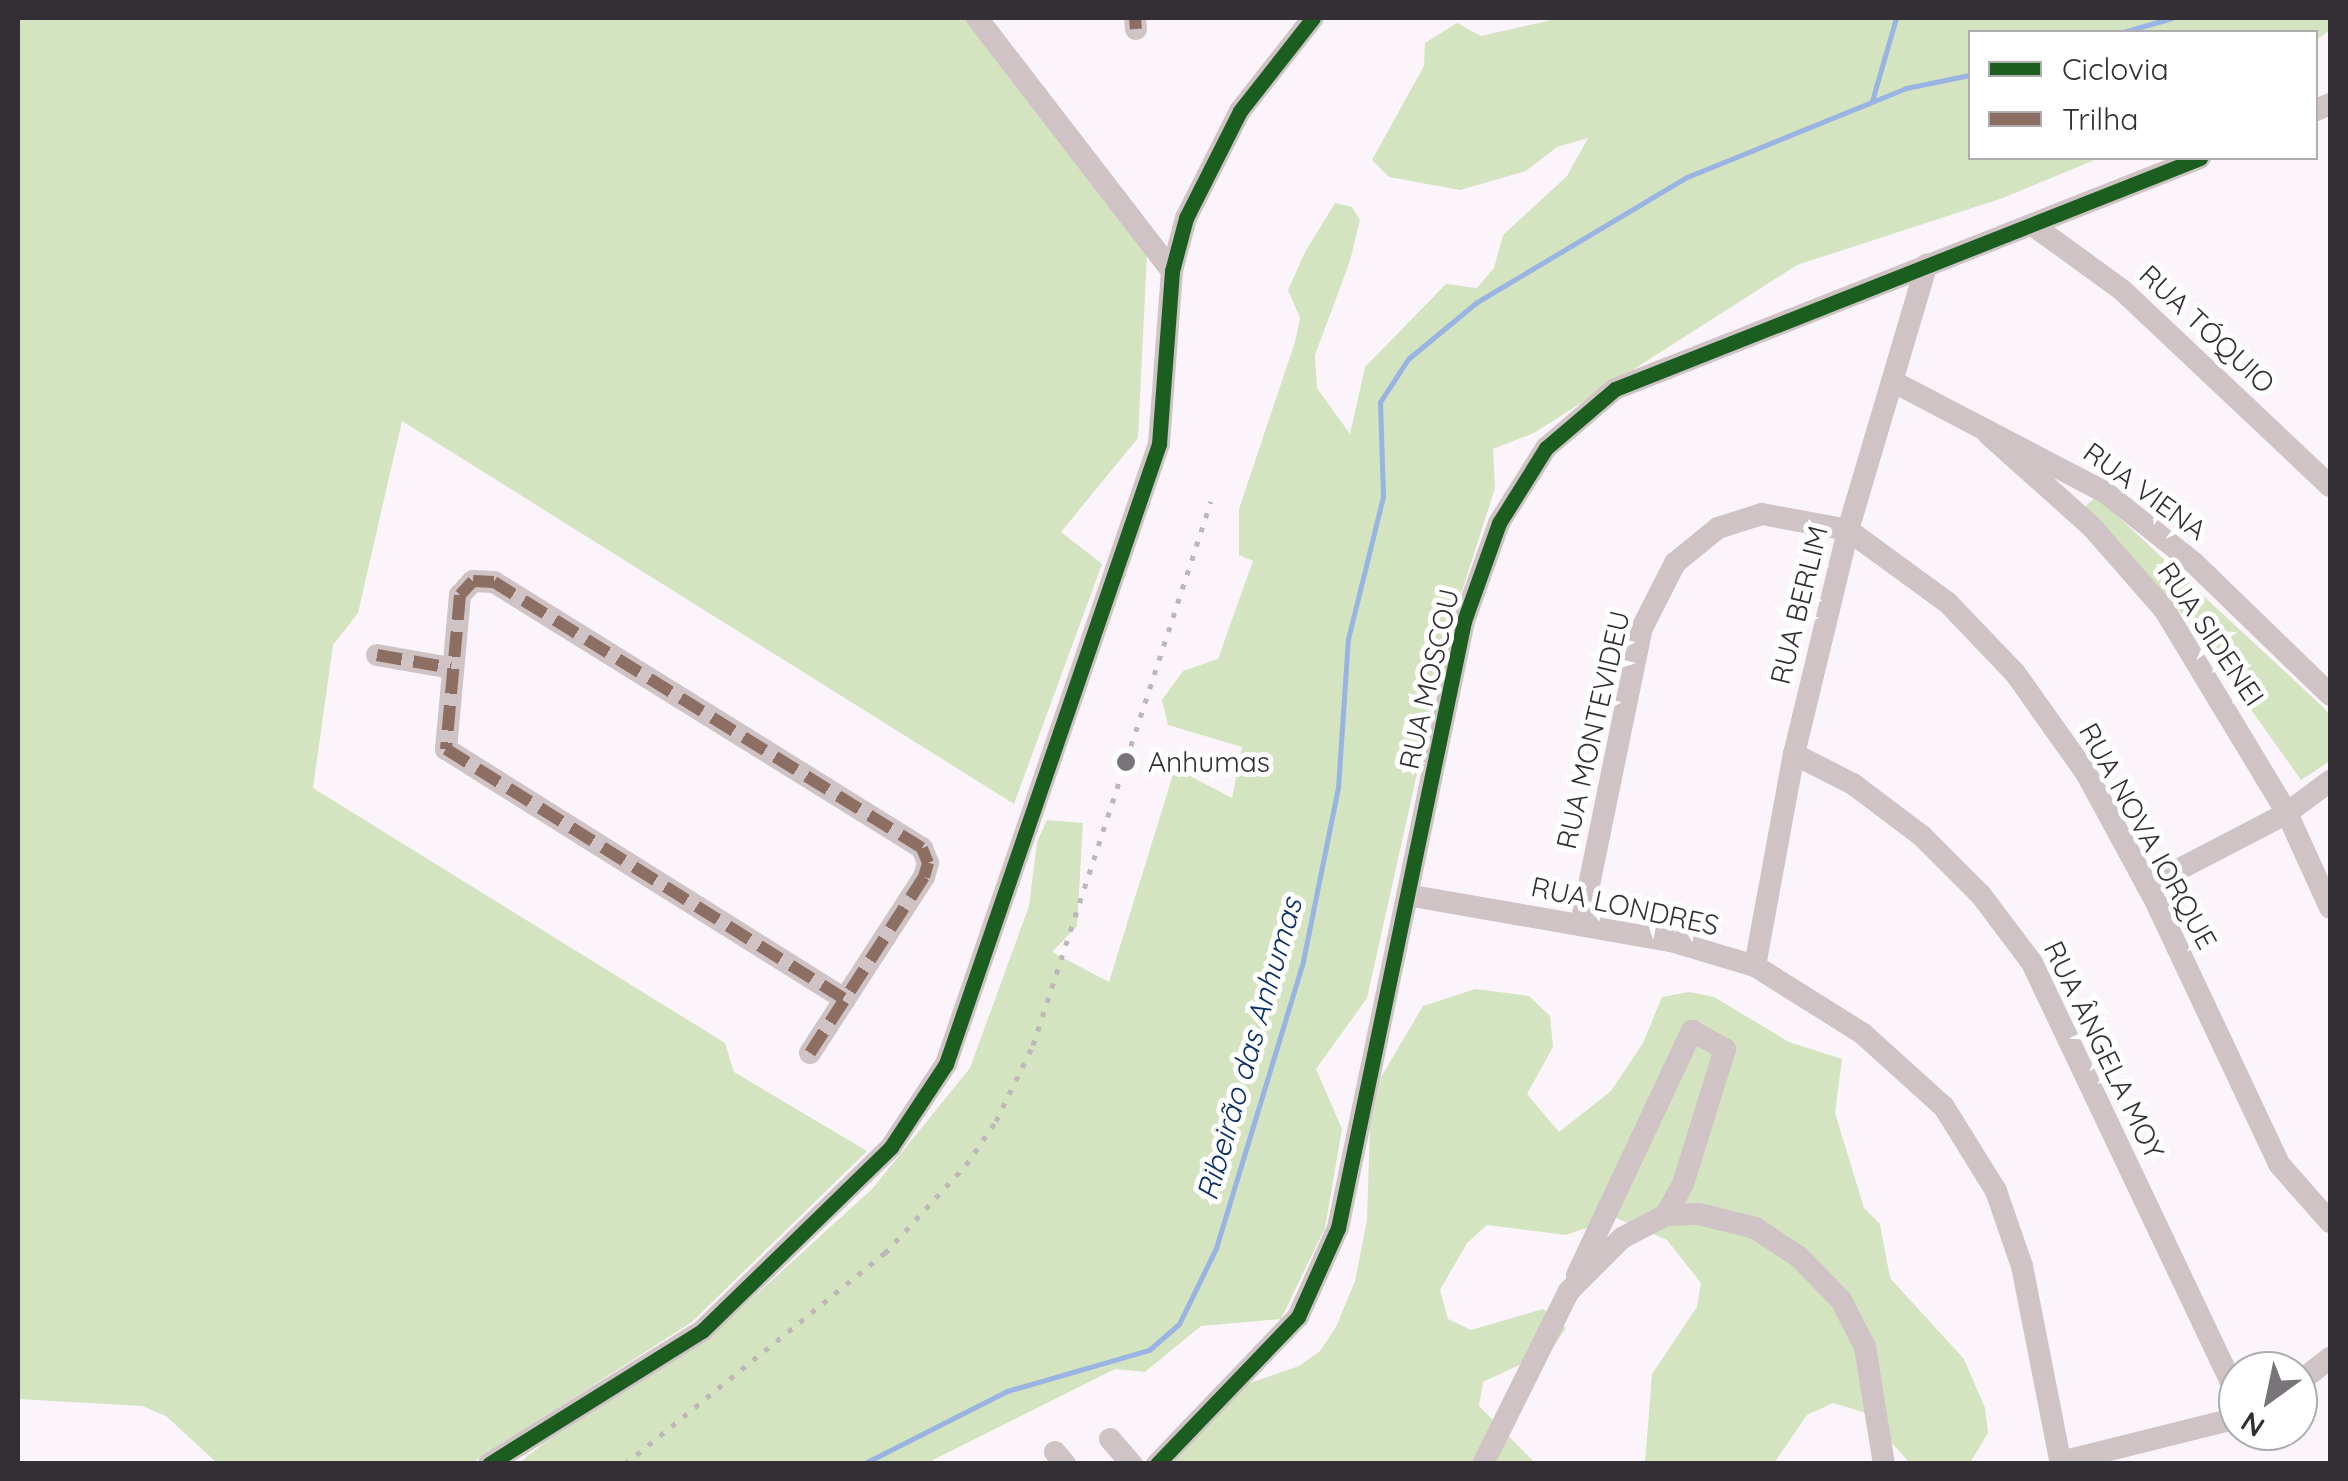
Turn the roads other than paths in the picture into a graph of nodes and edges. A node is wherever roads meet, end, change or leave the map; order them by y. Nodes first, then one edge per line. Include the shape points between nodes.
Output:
1 (977, 18) edge
2 (1313, 18) edge
3 (2195, 160) edge
4 (2034, 226) junction
5 (1928, 264) junction
6 (1172, 270) junction
7 (1892, 381) junction
8 (2048, 472) junction
9 (2087, 482) junction
10 (2330, 486) edge
11 (2070, 506) junction
12 (1848, 530) junction
13 (377, 655) dead end
14 (451, 668) junction
15 (2330, 695) edge
16 (1794, 754) junction
17 (2330, 781) edge
18 (2287, 813) junction
19 (2147, 886) junction
20 (1407, 896) junction
21 (2330, 908) edge
22 (1581, 924) junction
23 (1755, 966) junction
24 (845, 999) junction
25 (810, 1053) dead end
26 (1666, 1215) junction
27 (2330, 1222) edge
28 (1568, 1292) junction
29 (2218, 1355) edge
30 (2218, 1423) edge
31 (1110, 1438) dead end
32 (2061, 1463) edge
33 (489, 1464) edge
34 (1132, 1464) edge
35 (1157, 1464) edge
36 (1483, 1464) edge
37 (1884, 1464) edge

1 - 6 street
2 - 6 street via 1240,111 1186,218
3 - 4 street, RUA MOSCOU
4 - 5 street, RUA MOSCOU
4 - 10 street, RUA TÓQUIO via 2122,290
5 - 7 street, RUA BERLIM
5 - 20 street, RUA MOSCOU via 1615,390 1546,448 1499,523 1464,622
6 - 33 street via 1159,444 946,1064 891,1147 702,1331
7 - 8 street, RUA VIENA
7 - 12 street, RUA BERLIM
8 - 9 street, RUA VIENA
8 - 11 street, RUA SIDENEI
9 - 11 street
9 - 15 street, RUA VIENA via 2194,564
11 - 18 street, RUA SIDENEI via 2164,609
12 - 16 street, RUA BERLIM
12 - 19 street, RUA NOVA IORQUE via 1948,603 2015,673 2086,773
12 - 22 street, RUA MONTEVIDEU via 1762,514 1718,528 1675,564 1642,628
13 - 14 street
14 - 24 street via 443,734 455,759
14 - 24 street via 460,595 473,580 494,582 922,848 924,877
16 - 23 street, RUA BERLIM
16 - 29 street, RUA ÂNGELA MOY via 1853,784 1922,836 1981,894 2032,963
17 - 18 street
18 - 19 street
18 - 21 street, RUA SIDENEI
19 - 27 street, RUA NOVA IORQUE via 2279,1164
20 - 22 street, RUA LONDRES
20 - 35 street, RUA MOSCOU via 1338,1228 1298,1317
22 - 23 street, RUA LONDRES
23 - 32 street, RUA LONDRES via 1862,1033 1954,1124 1996,1192 2022,1266
24 - 25 street
26 - 28 street via 1622,1238
26 - 28 street via 1683,1184 1725,1049 1692,1031
26 - 37 street via 1699,1214 1755,1228 1800,1257 1842,1300 1865,1347
28 - 36 street
30 - 32 street
31 - 34 street

